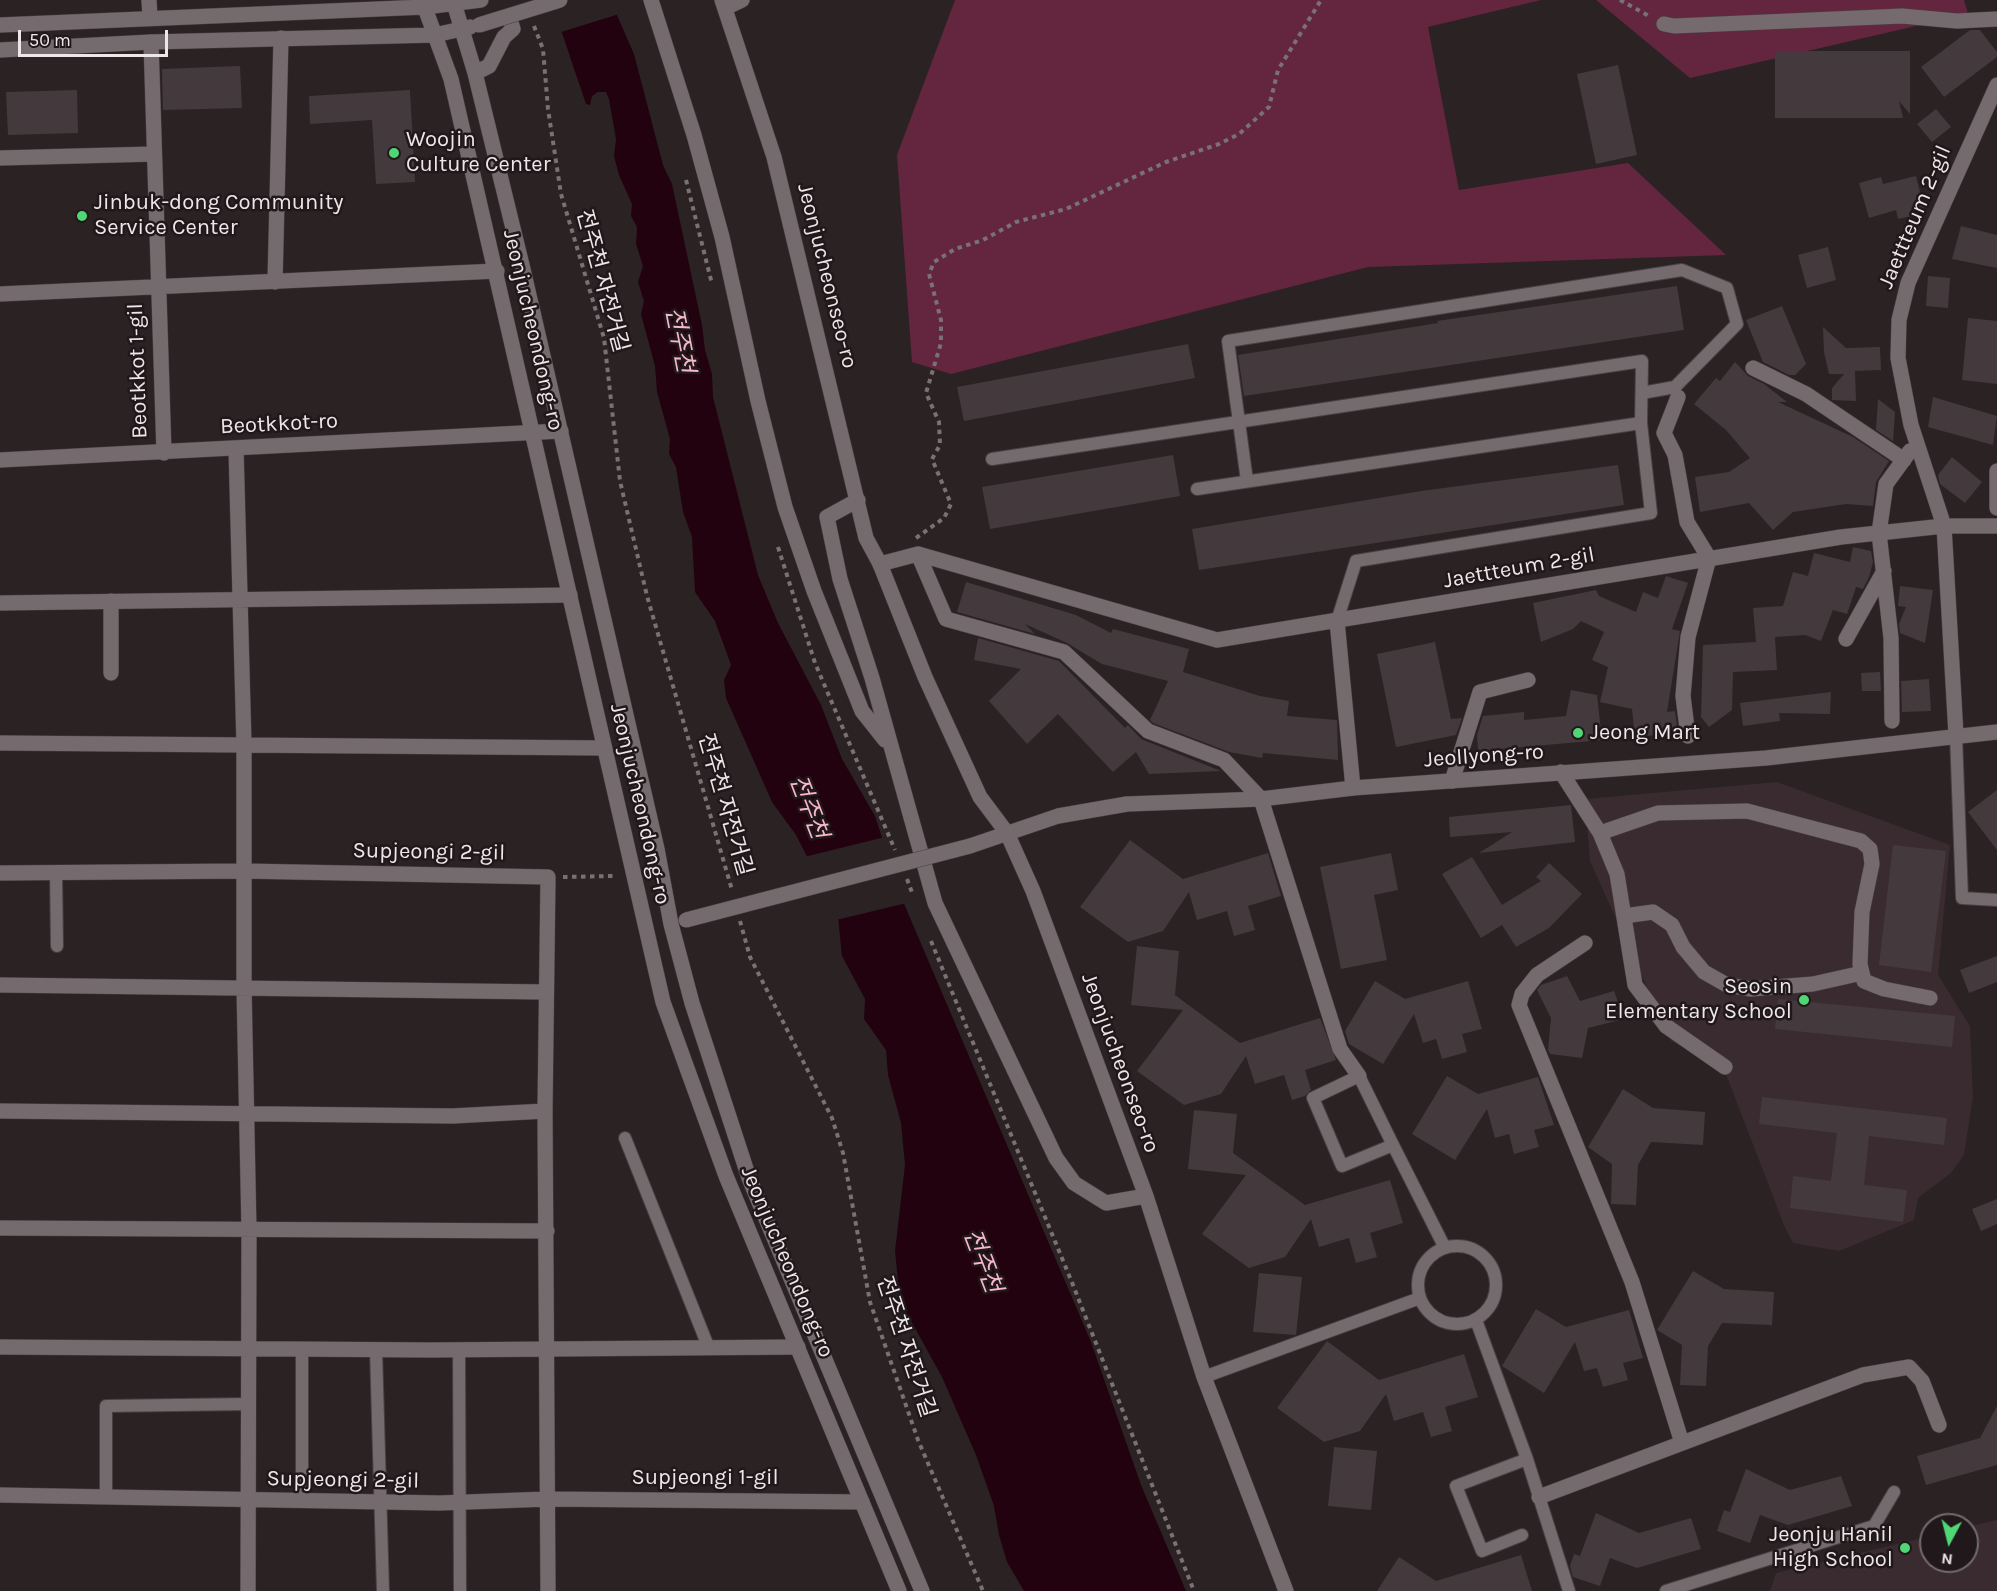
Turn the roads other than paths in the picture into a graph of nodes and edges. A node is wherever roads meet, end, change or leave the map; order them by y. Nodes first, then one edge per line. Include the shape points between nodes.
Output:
1 (149, 0) edge
2 (560, 0) edge
3 (651, 0) edge
4 (742, 0) edge
5 (454, 2) edge
6 (476, 2) edge
7 (423, 4) edge
8 (723, 4) edge
9 (509, 16) junction
10 (150, 17) junction
11 (1997, 19) edge
12 (1664, 24) road end
13 (0, 25) edge
14 (463, 29) junction
15 (435, 35) junction
16 (281, 38) junction
17 (150, 42) junction
18 (0, 50) edge
19 (475, 73) junction
20 (1997, 85) edge
21 (154, 154) junction
22 (0, 158) edge
23 (497, 272) junction
24 (275, 282) junction
25 (158, 288) junction
26 (0, 294) edge
27 (1753, 368) dead end
28 (1642, 393) junction
29 (1678, 398) dead end
30 (1239, 422) junction
31 (1641, 423) junction
32 (561, 431) junction
33 (534, 432) junction
34 (1917, 442) junction
35 (236, 448) junction
36 (164, 453) junction
37 (992, 459) dead end
38 (0, 460) edge
39 (1904, 460) junction
40 (1997, 471) edge
41 (1248, 481) junction
42 (1197, 489) dead end
43 (858, 500) junction
44 (1997, 508) edge
45 (1944, 526) junction
46 (1997, 526) edge
47 (1879, 533) junction
48 (915, 548) junction
49 (1709, 558) junction
50 (880, 564) junction
51 (1884, 571) junction
52 (570, 595) junction
53 (238, 599) junction
54 (111, 601) junction
55 (0, 603) edge
56 (1337, 621) junction
57 (1846, 639) dead end
58 (111, 673) dead end
59 (1527, 680) dead end
60 (1892, 721) dead end
61 (1997, 732) edge
62 (1956, 735) junction
63 (1688, 736) dead end
64 (0, 743) edge
65 (888, 743) junction
66 (244, 745) junction
67 (603, 748) junction
68 (1561, 772) junction
69 (1452, 781) junction
70 (1353, 788) junction
71 (1261, 799) junction
72 (1007, 833) junction
73 (1600, 833) junction
74 (244, 871) junction
75 (0, 873) edge
76 (56, 873) junction
77 (1997, 900) edge
78 (1624, 916) junction
79 (679, 922) junction
80 (646, 931) junction
81 (1585, 943) dead end
82 (57, 946) dead end
83 (1862, 973) junction
84 (0, 985) edge
85 (244, 987) junction
86 (546, 992) junction
87 (1930, 998) dead end
88 (1725, 1067) dead end
89 (1359, 1076) junction
90 (0, 1111) edge
91 (545, 1111) junction
92 (247, 1114) junction
93 (625, 1138) dead end
94 (1394, 1145) junction
95 (1146, 1196) junction
96 (0, 1228) edge
97 (249, 1230) junction
98 (547, 1231) junction
99 (1445, 1248) junction
100 (1420, 1298) junction
101 (1476, 1320) junction
102 (708, 1346) junction
103 (0, 1347) edge
104 (547, 1347) junction
105 (798, 1347) junction
106 (302, 1349) junction
107 (459, 1349) junction
108 (247, 1350) junction
109 (376, 1350) junction
110 (1204, 1377) junction
111 (247, 1404) junction
112 (1939, 1425) dead end
113 (1682, 1443) junction
114 (1527, 1459) junction
115 (1894, 1492) dead end
116 (0, 1495) edge
117 (106, 1497) junction
118 (1539, 1497) junction
119 (548, 1499) junction
120 (247, 1501) junction
121 (302, 1501) junction
122 (381, 1502) junction
123 (459, 1502) junction
124 (862, 1502) junction
125 (440, 1503) joint
126 (1522, 1535) dead end
127 (248, 1591) edge
128 (383, 1591) edge
129 (460, 1591) edge
130 (548, 1591) edge
131 (899, 1591) edge
132 (922, 1591) edge
133 (1286, 1591) edge
134 (1569, 1591) edge
135 (1666, 1591) edge

1 - 10 street
2 - 9 street, bridge
3 - 65 street via 722,237 785,507 862,711
4 - 8 street
5 - 6 street
5 - 7 street
5 - 14 street, Jeonjucheondong-ro
7 - 10 street
7 - 15 street, Jeonjucheondong-ro
8 - 43 street, Jeonjucheonseo-ro via 774,157
9 - 14 street, bridge
9 - 19 street via 513,29 504,37 489,66
10 - 13 street
11 - 12 street via 1957,21 1902,16
14 - 15 street
14 - 19 street, Jeonjucheondong-ro
15 - 16 street
15 - 23 street, Jeonjucheondong-ro via 451,79
16 - 17 street
16 - 24 street
17 - 18 street
17 - 21 street, Beotkkot 1-gil
19 - 32 street, Jeonjucheondong-ro
20 - 34 street, Jaettteum 2-gil via 1908,283 1899,320 1898,358
21 - 22 street
21 - 25 street, Beotkkot 1-gil
23 - 24 street, Beotkkot 1-gil
23 - 33 street, Jeonjucheondong-ro
24 - 25 street, Beotkkot 1-gil
25 - 26 street
25 - 36 street, Beotkkot 1-gil
27 - 39 street via 1806,394
28 - 30 lane via 1642,361
28 - 30 lane via 1675,387 1737,324 1727,288 1682,270 1228,341
28 - 31 lane
29 - 49 street via 1664,434 1675,455 1687,522
30 - 37 lane
30 - 41 lane
31 - 41 lane
31 - 56 lane via 1651,513 1356,561
32 - 33 street, Beotkkot-ro
32 - 79 street, Jeonjucheondong-ro via 657,849
33 - 35 street, Beotkkot-ro
33 - 52 street, Jeonjucheondong-ro
34 - 39 street
34 - 45 street, Jaettteum 2-gil
35 - 36 street, Beotkkot-ro
35 - 53 street, Supjeongi 2-gil
36 - 38 street, Beotkkot-ro
39 - 47 street via 1886,484
40 - 44 street
41 - 42 lane
43 - 50 street, Jeonjucheonseo-ro via 866,538
43 - 65 street via 827,517 840,579
45 - 46 street, Jaettteum 2-gil
45 - 47 street, Jaettteum 2-gil
45 - 62 street, Jaettteum 2-gil
47 - 49 street, Jaettteum 2-gil
47 - 51 street
48 - 50 street
48 - 56 street via 1217,640
48 - 71 street via 946,619 1064,652 1148,731 1224,760
49 - 56 street, Jaettteum 2-gil
49 - 63 street via 1688,637 1683,696
50 - 72 street, Jeonjucheonseo-ro via 925,677 980,797
51 - 57 street
51 - 60 street via 1891,638
52 - 53 street
52 - 67 street, Jeonjucheondong-ro
53 - 54 street
53 - 66 street, Supjeongi 2-gil
54 - 55 street
54 - 58 street
56 - 70 street
59 - 69 street via 1480,692
61 - 62 street, Jeollyong-ro
62 - 68 street, Jeollyong-ro via 1766,758
62 - 77 lane via 1962,898
64 - 66 street
65 - 95 street via 935,903 1056,1158 1074,1184 1106,1203
66 - 67 street
66 - 74 street, Supjeongi 2-gil
67 - 80 street, Jeonjucheondong-ro
68 - 69 street, Jeollyong-ro
68 - 73 street
69 - 70 street, Jeollyong-ro
70 - 71 street, Jeollyong-ro
71 - 72 street, Jeollyong-ro via 1127,804 1058,816
71 - 89 street via 1340,1049
72 - 79 street, Jeollyong-ro, bridge
72 - 95 street, Jeonjucheonseo-ro via 1033,891
73 - 78 street via 1617,874
73 - 83 street via 1658,813 1747,811 1861,841 1870,849 1872,864 1862,912
74 - 76 street, Supjeongi 2-gil
74 - 85 street, Supjeongi 2-gil
74 - 86 street, Supjeongi 2-gil via 548,877
75 - 76 street, Supjeongi 2-gil
76 - 82 lane
78 - 83 street via 1653,912 1671,925 1704,972 1726,985 1752,989 1814,984
78 - 88 street via 1635,985 1666,1026
79 - 80 street, Jeollyong-ro
79 - 132 street, Jeonjucheondong-ro via 692,1003 749,1179
80 - 105 street, Jeonjucheondong-ro via 663,1002 722,1166
81 - 113 street via 1537,975 1522,994 1519,1005 1632,1282
83 - 87 street via 1864,981 1884,989
84 - 85 street
85 - 86 street
85 - 92 street, Supjeongi 2-gil
86 - 91 street
89 - 94 lane
89 - 94 lane via 1313,1098 1342,1166
90 - 92 street
91 - 92 street via 453,1116
91 - 98 street
92 - 97 street, Supjeongi 2-gil
93 - 102 lane
94 - 99 lane
95 - 110 street, Jeonjucheonseo-ro
96 - 97 street
97 - 98 street
97 - 108 street, Supjeongi 2-gil
98 - 104 street
99 - 100 lane via 1434,1254 1420,1274
99 - 101 lane via 1470,1248 1490,1263 1495,1274 1494,1301
100 - 101 lane via 1431,1314 1449,1324
100 - 110 lane
101 - 114 lane
102 - 104 street
102 - 105 street
103 - 108 street
104 - 107 street
104 - 119 street
105 - 124 street, Jeonjucheondong-ro
106 - 108 street
106 - 109 street
106 - 121 lane
107 - 109 street
107 - 123 lane
108 - 111 street, Supjeongi 2-gil
109 - 122 lane
110 - 133 street, Jeonjucheonseo-ro
111 - 117 lane via 106,1406
111 - 120 street, Supjeongi 2-gil
112 - 113 street via 1922,1381 1909,1367 1863,1375
113 - 118 street
114 - 118 lane
114 - 126 lane via 1456,1486 1482,1551
115 - 135 lane via 1874,1526
116 - 117 street, Supjeongi 2-gil
117 - 120 street, Supjeongi 2-gil
118 - 134 lane
119 - 123 street, Supjeongi 1-gil
119 - 124 street, Supjeongi 1-gil
119 - 130 street
120 - 121 street, Supjeongi 2-gil
120 - 127 street, Supjeongi 2-gil
121 - 122 street, Supjeongi 2-gil
122 - 125 street, Supjeongi 2-gil
122 - 128 lane
123 - 125 street, Supjeongi 1-gil
123 - 129 lane
124 - 131 street, Jeonjucheondong-ro

